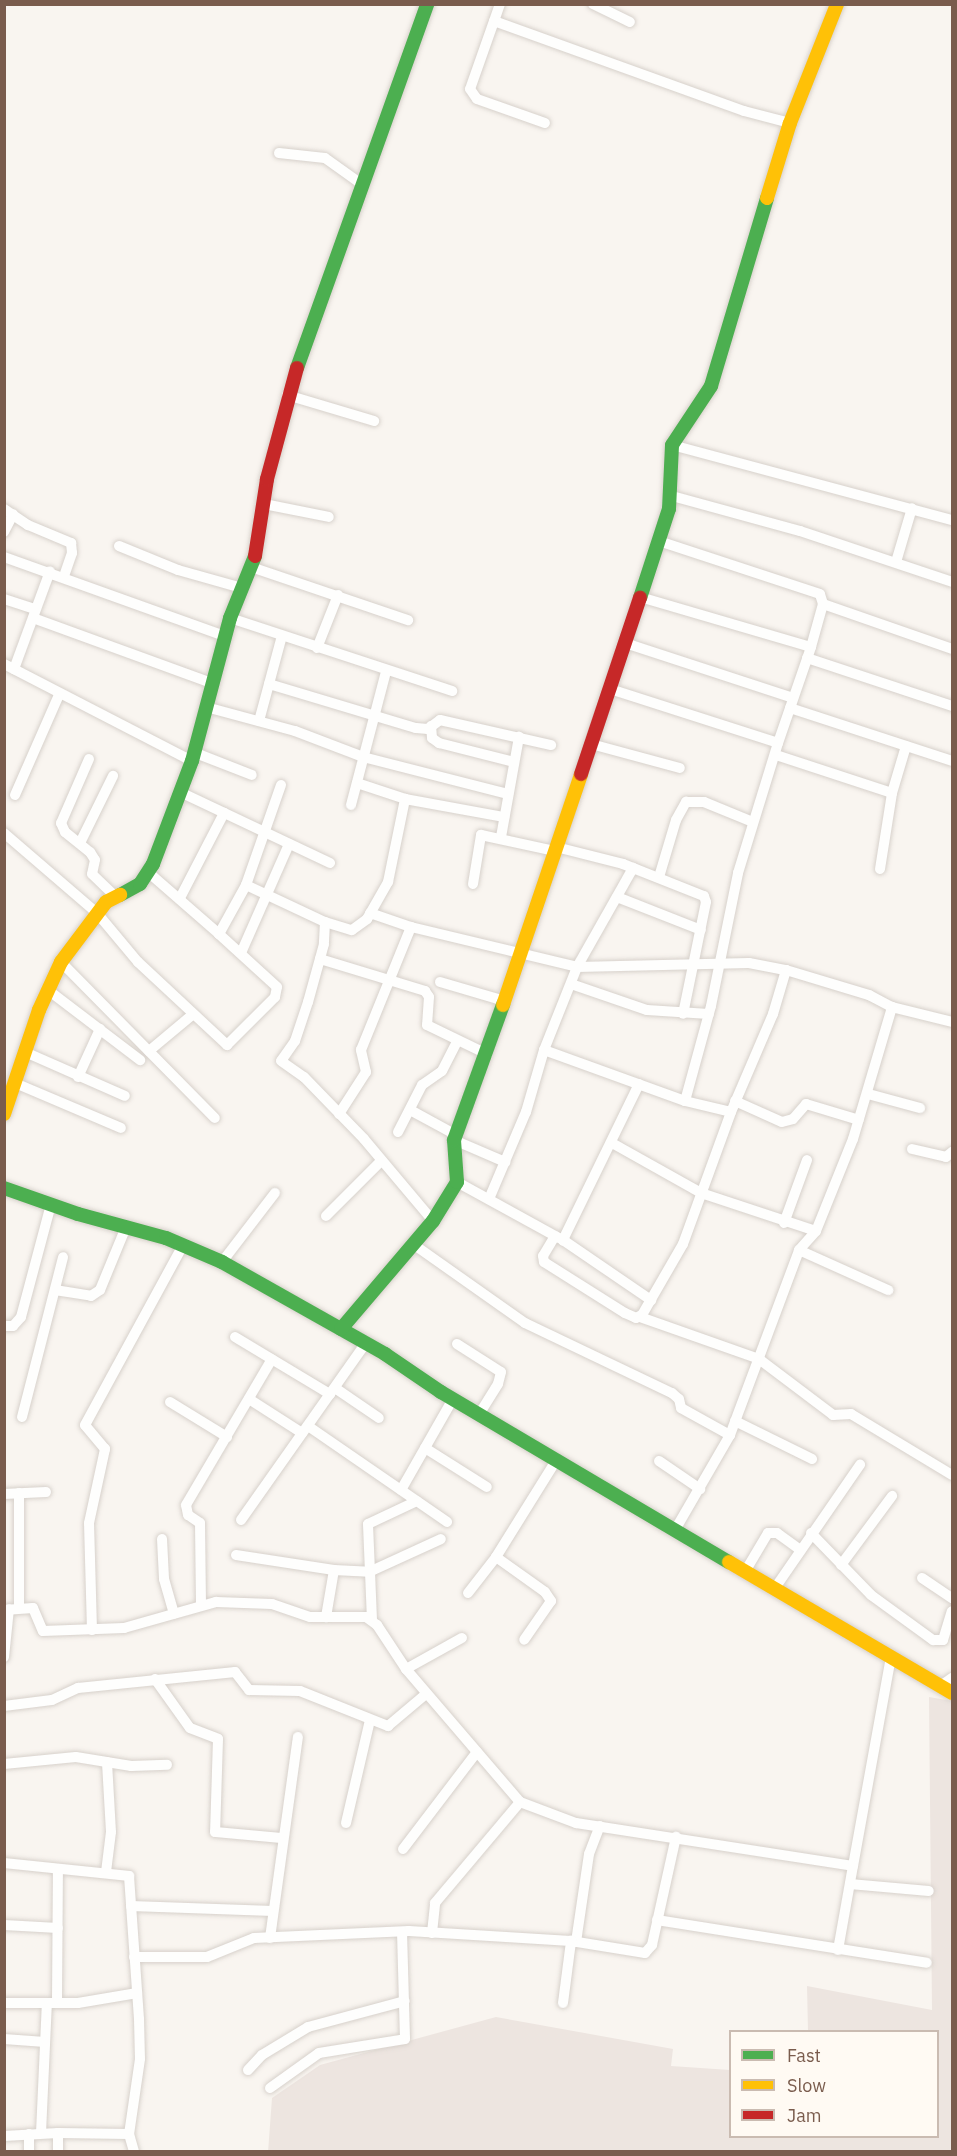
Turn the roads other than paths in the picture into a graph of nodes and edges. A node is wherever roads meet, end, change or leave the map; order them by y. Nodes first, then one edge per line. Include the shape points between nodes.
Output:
1 (427, 4) edge
2 (500, 4) edge
3 (593, 4) edge
4 (837, 4) edge
5 (494, 21) junction
6 (630, 22) dead end
7 (546, 123) dead end
8 (790, 123) junction
9 (279, 153) dead end
10 (360, 183) junction
11 (287, 395) junction
12 (374, 421) dead end
13 (672, 445) junction
14 (672, 496) junction
15 (264, 504) junction
16 (912, 508) junction
17 (9, 511) edge
18 (329, 517) dead end
19 (952, 520) edge
20 (4, 532) edge
21 (659, 541) junction
22 (119, 546) dead end
23 (4, 557) edge
24 (896, 562) junction
25 (251, 567) junction
26 (50, 571) junction
27 (64, 576) junction
28 (952, 582) edge
29 (242, 588) junction
30 (338, 595) junction
31 (640, 597) junction
32 (4, 599) edge
33 (823, 604) junction
34 (34, 614) junction
35 (230, 618) junction
36 (408, 621) dead end
37 (225, 636) junction
38 (282, 636) junction
39 (625, 644) junction
40 (317, 648) junction
41 (952, 649) edge
42 (809, 653) junction
43 (9, 667) edge
44 (387, 672) junction
45 (212, 683) junction
46 (269, 684) junction
47 (610, 689) junction
48 (452, 691) dead end
49 (59, 695) junction
50 (792, 703) junction
51 (952, 706) edge
52 (206, 707) junction
53 (372, 718) junction
54 (259, 721) junction
55 (431, 726) junction
56 (519, 737) junction
57 (778, 743) junction
58 (591, 744) junction
59 (551, 745) dead end
60 (906, 746) junction
61 (776, 755) junction
62 (193, 756) junction
63 (363, 757) junction
64 (89, 759) dead end
65 (952, 761) edge
66 (514, 762) junction
67 (680, 768) dead end
68 (252, 775) dead end
69 (112, 776) dead end
70 (357, 783) junction
71 (281, 785) dead end
72 (180, 792) junction
73 (892, 793) junction
74 (508, 794) junction
75 (15, 795) dead end
76 (405, 799) junction
77 (351, 805) dead end
78 (224, 813) junction
79 (504, 817) junction
80 (753, 822) junction
81 (4, 833) edge
82 (265, 833) junction
83 (501, 837) junction
84 (80, 843) junction
85 (289, 844) junction
86 (556, 849) junction
87 (330, 863) dead end
88 (633, 868) junction
89 (880, 869) dead end
90 (148, 872) junction
91 (659, 878) junction
92 (473, 884) dead end
93 (246, 885) junction
94 (267, 895) junction
95 (116, 897) junction
96 (617, 897) junction
97 (180, 898) junction
98 (97, 913) junction
99 (370, 913) junction
100 (326, 922) junction
101 (411, 927) junction
102 (701, 930) junction
103 (219, 934) junction
104 (241, 952) junction
105 (521, 956) junction
106 (320, 959) junction
107 (61, 962) junction
108 (692, 964) junction
109 (720, 964) junction
110 (577, 967) junction
111 (786, 970) junction
112 (389, 981) junction
113 (440, 982) dead end
114 (570, 984) junction
115 (48, 990) junction
116 (505, 1001) junction
117 (892, 1007) junction
118 (683, 1014) junction
119 (709, 1014) junction
120 (192, 1015) junction
121 (952, 1022) edge
122 (100, 1029) junction
123 (457, 1041) junction
124 (544, 1050) junction
125 (149, 1051) junction
126 (25, 1052) junction
127 (487, 1054) junction
128 (140, 1060) dead end
129 (78, 1077) junction
130 (15, 1083) junction
131 (639, 1084) junction
132 (867, 1094) junction
133 (124, 1096) dead end
134 (686, 1101) junction
135 (735, 1101) junction
136 (920, 1108) dead end
137 (412, 1111) junction
138 (731, 1112) junction
139 (4, 1113) edge
140 (339, 1114) junction
141 (215, 1118) dead end
142 (859, 1120) junction
143 (121, 1128) dead end
144 (398, 1132) dead end
145 (455, 1137) junction
146 (612, 1143) junction
147 (912, 1149) dead end
148 (952, 1152) edge
149 (807, 1160) dead end
150 (381, 1161) junction
151 (505, 1162) junction
152 (457, 1182) junction
153 (4, 1188) edge
154 (275, 1193) dead end
155 (701, 1193) junction
156 (489, 1199) junction
157 (51, 1204) junction
158 (326, 1216) dead end
159 (433, 1221) junction
160 (784, 1223) junction
161 (126, 1227) junction
162 (816, 1231) junction
163 (559, 1238) junction
164 (413, 1244) junction
165 (183, 1245) junction
166 (799, 1250) junction
167 (63, 1257) dead end
168 (222, 1262) junction
169 (55, 1290) junction
170 (888, 1290) dead end
171 (651, 1300) junction
172 (640, 1317) junction
173 (4, 1326) edge
174 (341, 1329) junction
175 (235, 1337) dead end
176 (366, 1343) junction
177 (457, 1344) dead end
178 (272, 1359) junction
179 (759, 1359) junction
180 (332, 1391) junction
181 (249, 1399) junction
182 (453, 1399) junction
183 (170, 1402) dead end
184 (479, 1414) junction
185 (22, 1417) dead end
186 (379, 1418) dead end
187 (735, 1421) junction
188 (305, 1429) junction
189 (730, 1435) junction
190 (226, 1437) junction
191 (425, 1448) junction
192 (557, 1459) junction
193 (812, 1459) dead end
194 (659, 1461) dead end
195 (860, 1465) dead end
196 (952, 1475) edge
197 (487, 1486) dead end
198 (699, 1489) junction
199 (401, 1490) junction
200 (46, 1492) dead end
201 (19, 1493) junction
202 (4, 1494) edge
203 (892, 1496) dead end
204 (417, 1501) junction
205 (241, 1520) dead end
206 (447, 1522) dead end
207 (675, 1530) junction
208 (811, 1533) junction
209 (162, 1539) dead end
210 (441, 1539) dead end
211 (800, 1550) junction
212 (236, 1555) dead end
213 (496, 1557) junction
214 (841, 1565) junction
215 (334, 1570) junction
216 (746, 1570) junction
217 (369, 1572) junction
218 (922, 1578) dead end
219 (775, 1588) junction
220 (468, 1593) dead end
221 (952, 1598) edge
222 (201, 1605) junction
223 (11, 1609) edge
224 (952, 1611) edge
225 (174, 1614) junction
226 (326, 1617) junction
227 (372, 1620) junction
228 (92, 1630) junction
229 (462, 1638) dead end
230 (524, 1640) dead end
231 (891, 1656) junction
232 (4, 1657) edge
233 (406, 1669) junction
234 (952, 1678) edge
235 (155, 1679) junction
236 (946, 1690) edge
237 (426, 1694) junction
238 (4, 1706) edge
239 (370, 1720) junction
240 (298, 1737) dead end
241 (477, 1752) junction
242 (107, 1762) junction
243 (4, 1764) edge
244 (167, 1765) dead end
245 (520, 1802) junction
246 (346, 1823) dead end
247 (600, 1827) junction
248 (676, 1837) junction
249 (282, 1838) junction
250 (403, 1849) dead end
251 (4, 1863) edge
252 (853, 1866) junction
253 (58, 1870) junction
254 (106, 1872) junction
255 (850, 1884) junction
256 (929, 1891) dead end
257 (131, 1906) junction
258 (273, 1911) junction
259 (657, 1920) junction
260 (4, 1925) edge
261 (58, 1929) junction
262 (402, 1932) junction
263 (432, 1933) junction
264 (270, 1938) junction
265 (574, 1942) junction
266 (838, 1950) junction
267 (134, 1957) junction
268 (927, 1963) dead end
269 (137, 1993) junction
270 (405, 2001) junction
271 (4, 2003) edge
272 (52, 2003) junction
273 (563, 2003) dead end
274 (4, 2039) edge
275 (45, 2042) junction
276 (248, 2070) dead end
277 (270, 2088) dead end
278 (58, 2133) junction
279 (35, 2134) junction
280 (129, 2134) junction
281 (4, 2136) edge
282 (29, 2151) edge
283 (58, 2151) edge
284 (134, 2151) edge

1 - 10 street
2 - 5 street
3 - 6 street
4 - 8 street
5 - 7 street via 471,80 473,95
5 - 8 street via 744,111
8 - 13 street via 711,386
9 - 10 street via 325,158
10 - 11 street
11 - 12 street
11 - 15 street
13 - 14 street
13 - 16 street
14 - 21 street
14 - 24 street
15 - 18 street
15 - 25 street
16 - 19 street
16 - 24 street
17 - 20 street
17 - 27 street via 71,543 72,553
21 - 31 street
21 - 33 street via 810,589 824,598
22 - 29 street via 178,570
23 - 26 street
24 - 28 street
25 - 29 street
25 - 30 street
26 - 27 street
26 - 34 street
27 - 37 street
29 - 35 street
30 - 36 street
30 - 40 street
31 - 39 street
31 - 42 street
32 - 34 street
33 - 41 street
33 - 42 street
34 - 43 street
34 - 45 street
35 - 37 street
35 - 38 street
37 - 45 street
38 - 40 street
38 - 46 street
39 - 47 street
39 - 50 street
40 - 44 street
42 - 50 street
42 - 51 street
43 - 49 street
44 - 48 street
44 - 53 street
45 - 52 street
46 - 53 street
46 - 54 street
47 - 57 street
47 - 58 street
49 - 62 street
49 - 75 street
50 - 57 street
50 - 60 street
52 - 54 street
52 - 62 street
53 - 55 street via 424,729
53 - 63 street
54 - 63 street
55 - 56 street via 440,720
55 - 66 street via 432,738 439,742
56 - 59 street
56 - 66 street
57 - 61 street
58 - 67 street
58 - 86 street
60 - 65 street
60 - 73 street
61 - 73 street
61 - 80 street
62 - 68 street
62 - 72 street
63 - 70 street
63 - 74 street
64 - 84 street via 61,823 65,832
66 - 74 street
69 - 84 street
70 - 76 street
70 - 77 street
71 - 82 street
72 - 78 street
72 - 90 street
73 - 89 street
74 - 79 street
76 - 79 street
76 - 99 street via 388,882
78 - 82 street
78 - 97 street
79 - 83 street
80 - 91 street via 704,802 686,802 675,820
80 - 109 street
81 - 98 street
82 - 85 street
82 - 93 street
83 - 86 street
83 - 92 street via 485,834 479,838
84 - 95 street via 93,856 92,873
85 - 87 street
85 - 94 street
86 - 88 street
86 - 105 street
88 - 91 street
88 - 96 street
90 - 95 street via 140,884
90 - 97 street
91 - 102 street via 704,896
93 - 94 street
93 - 103 street
94 - 100 street
94 - 104 street
95 - 98 street
96 - 102 street
96 - 110 street
97 - 103 street
98 - 107 street
98 - 120 street via 121,944
99 - 100 street via 352,930
99 - 101 street
100 - 106 street
101 - 105 street
101 - 112 street
102 - 108 street
103 - 104 street
104 - 120 street via 276,984 275,997 227,1045
105 - 110 street
105 - 116 street
106 - 112 street
106 - 140 street via 295,1041 281,1061 304,1077
107 - 115 street
107 - 125 street
108 - 109 street
108 - 110 street
108 - 118 street
109 - 111 street via 748,963
109 - 119 street
110 - 114 street
111 - 117 street via 869,995
111 - 135 street via 774,1014
112 - 123 street via 428,994 427,1025
112 - 140 street via 361,1050 366,1067 364,1078
113 - 116 street
114 - 118 street via 647,1010
114 - 124 street
115 - 122 street
115 - 126 street
116 - 127 street
117 - 121 street
117 - 132 street
118 - 119 street
119 - 134 street
120 - 125 street
122 - 128 street
122 - 129 street
123 - 127 street
123 - 137 street via 442,1071 423,1085
124 - 131 street
124 - 151 street via 526,1112
125 - 141 street
126 - 129 street
126 - 130 street
127 - 145 street
129 - 133 street
130 - 139 street
130 - 143 street
131 - 134 street
131 - 146 street
132 - 136 street
132 - 142 street
134 - 138 street
135 - 138 street
135 - 142 street via 782,1122 793,1119 806,1104
137 - 144 street
137 - 145 street
138 - 155 street
140 - 150 street
142 - 162 street
145 - 151 street
145 - 152 street
146 - 155 street
146 - 163 street
147 - 148 street via 946,1156
149 - 160 street
150 - 158 street
150 - 159 street
151 - 156 street
152 - 156 street
152 - 159 street
153 - 157 street
154 - 168 street
155 - 160 street
155 - 171 street via 683,1244
156 - 163 street
157 - 161 street
157 - 173 street via 21,1317 14,1326
159 - 164 street
160 - 162 street
161 - 165 street
161 - 169 street via 100,1290 91,1296
162 - 166 street
163 - 171 street
163 - 172 street via 544,1252 544,1262 625,1313
164 - 174 street
164 - 189 street via 525,1323 672,1393 679,1398 681,1408
165 - 168 street
165 - 228 street via 85,1425 105,1449 89,1522
166 - 170 street
166 - 179 street
167 - 169 street
168 - 174 street
169 - 185 street
171 - 172 street
172 - 179 street
174 - 176 street
175 - 178 street
176 - 180 street
176 - 182 street
177 - 184 street via 501,1372
178 - 180 street
178 - 181 street
179 - 187 street
179 - 196 street via 833,1415 851,1414
180 - 186 street
180 - 188 street
181 - 188 street
181 - 190 street
182 - 184 street
182 - 191 street
183 - 190 street
184 - 192 street
187 - 189 street
187 - 193 street
188 - 199 street
188 - 205 street
189 - 198 street
190 - 222 street via 185,1509 200,1522
191 - 197 street
191 - 199 street
192 - 207 street
192 - 213 street
194 - 198 street
195 - 208 street
198 - 207 street
199 - 204 street
200 - 201 street
201 - 202 street
201 - 223 street
203 - 214 street
204 - 206 street
204 - 217 street via 368,1524
207 - 216 street
208 - 211 street
208 - 214 street
209 - 225 street via 164,1579
210 - 217 street
211 - 216 street via 777,1533 768,1533
211 - 219 street
212 - 215 street
213 - 220 street
213 - 230 street via 545,1592 551,1601
214 - 224 street via 871,1595 933,1640 943,1640
215 - 217 street
215 - 226 street
216 - 219 street
217 - 227 street
218 - 221 street
219 - 231 street
222 - 225 street
222 - 226 street via 258,1603 299,1615
223 - 228 street via 33,1608 44,1631
223 - 232 street
225 - 228 street via 124,1628
226 - 227 street
227 - 233 street
229 - 233 street
231 - 236 street
231 - 252 street
233 - 237 street
234 - 236 street
235 - 238 street via 78,1688 52,1700
235 - 239 street via 235,1672 249,1690 300,1691
235 - 249 street via 190,1728 218,1739 215,1832
237 - 239 street via 393,1724 381,1725
237 - 241 street
239 - 246 street
240 - 249 street
241 - 245 street
241 - 250 street
242 - 243 street via 76,1757
242 - 244 street
242 - 254 street via 111,1832
245 - 247 street via 576,1823
245 - 263 street via 435,1903
247 - 248 street
247 - 265 street via 589,1854
248 - 252 street
248 - 259 street
249 - 258 street
251 - 253 street
252 - 255 street
253 - 254 street
253 - 261 street
254 - 257 street via 128,1874
255 - 256 street
255 - 266 street
257 - 258 street
257 - 267 street
258 - 264 street
259 - 265 street via 650,1950 645,1953
259 - 266 street
260 - 261 street
261 - 272 street
262 - 263 street
262 - 264 street
262 - 270 street
263 - 265 street
264 - 267 street via 254,1938 207,1957
265 - 273 street
266 - 268 street
267 - 269 street
269 - 272 street
269 - 280 street via 140,2059
270 - 276 street via 308,2027 262,2055
270 - 277 street via 405,2039 319,2053
271 - 272 street
272 - 275 street
274 - 275 street
275 - 279 street
278 - 279 street
278 - 280 street
278 - 283 street
279 - 281 street
279 - 282 street
280 - 284 street

